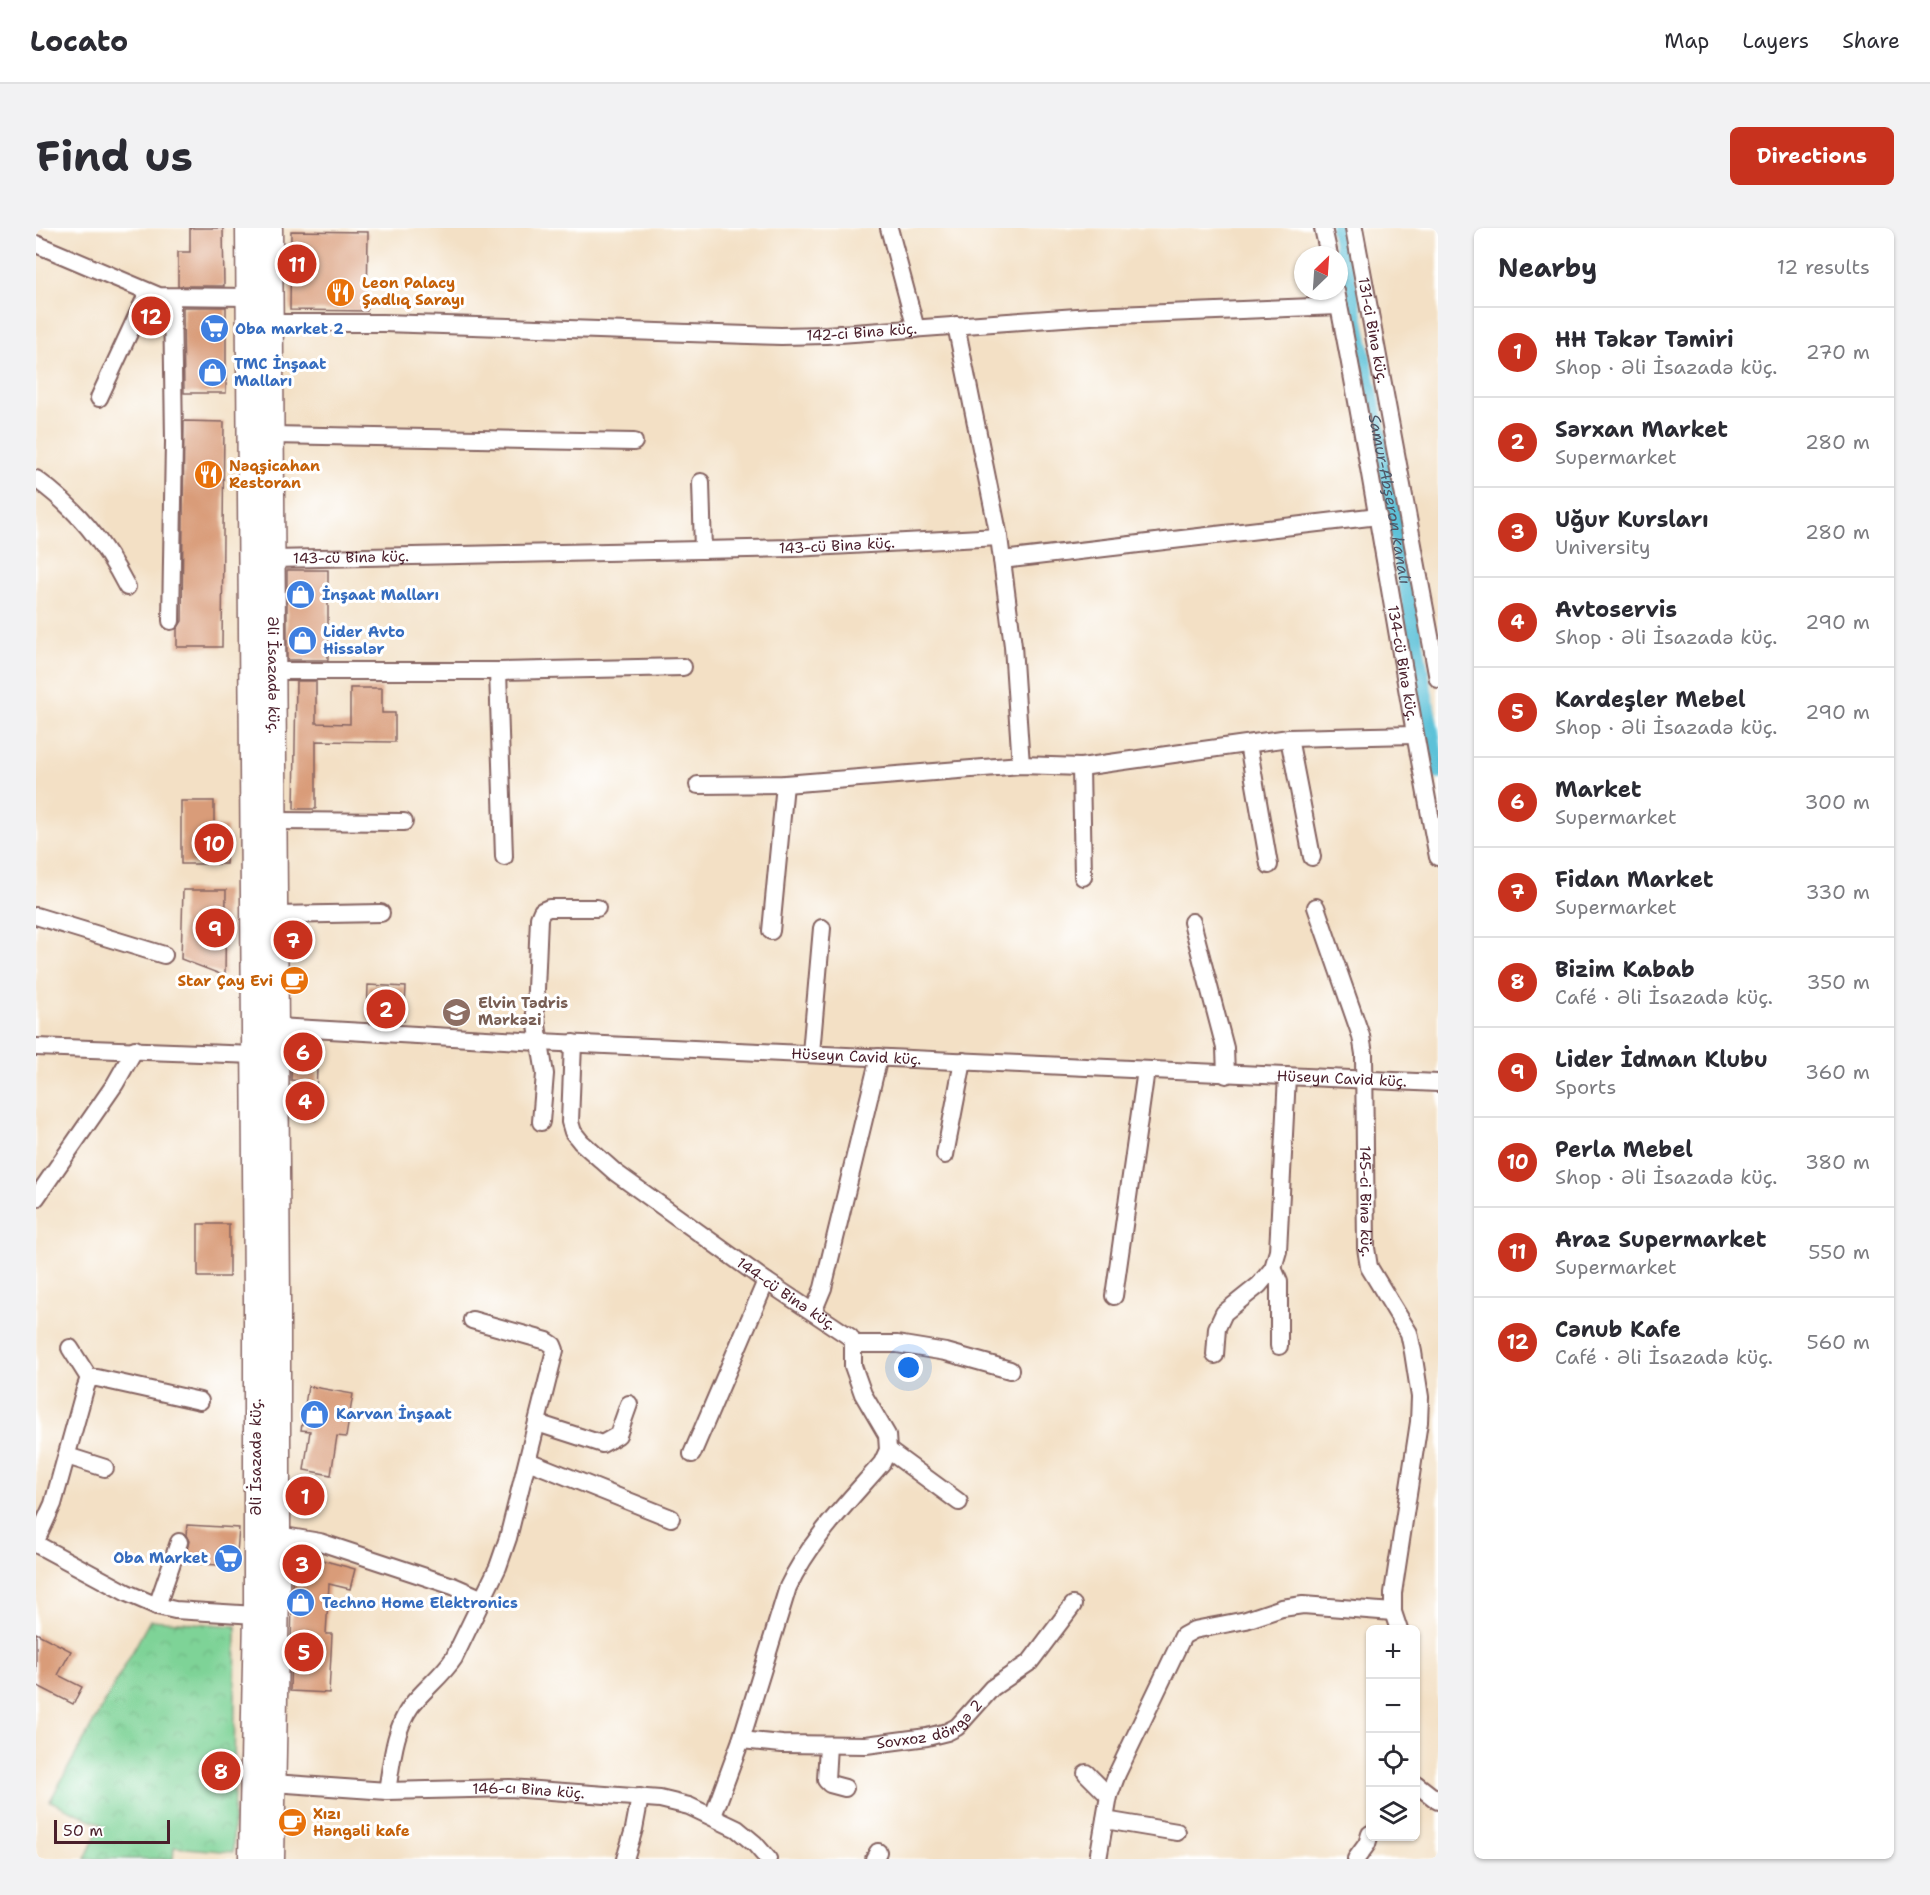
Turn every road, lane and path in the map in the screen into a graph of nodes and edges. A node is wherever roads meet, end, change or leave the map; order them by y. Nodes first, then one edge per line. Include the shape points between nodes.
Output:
1 (248, 228) edge
2 (270, 228) edge
3 (889, 228) edge
4 (1323, 228) edge
5 (1354, 228) edge
6 (36, 244) edge
7 (1327, 246) edge
8 (148, 292) junction
9 (172, 297) junction
10 (260, 297) junction
11 (1323, 300) edge
12 (1338, 300) edge
13 (260, 323) junction
14 (956, 325) junction
15 (916, 329) junction
16 (99, 398) dead end
17 (272, 435) junction
18 (634, 442) dead end
19 (36, 479) edge
20 (701, 482) dead end
21 (1378, 516) junction
22 (999, 537) junction
23 (703, 550) junction
24 (273, 559) junction
25 (1002, 560) junction
26 (127, 587) dead end
27 (171, 621) dead end
28 (683, 667) dead end
29 (273, 671) junction
30 (498, 671) junction
31 (1438, 679) edge
32 (1414, 735) junction
33 (1289, 738) junction
34 (1248, 744) junction
35 (1021, 765) junction
36 (1081, 767) junction
37 (698, 784) dead end
38 (785, 784) junction
39 (275, 821) junction
40 (404, 822) dead end
41 (504, 857) dead end
42 (1312, 857) dead end
43 (1438, 857) edge
44 (1269, 865) dead end
45 (1083, 877) dead end
46 (597, 908) dead end
47 (1316, 908) dead end
48 (381, 913) dead end
49 (274, 915) junction
50 (36, 916) edge
51 (1192, 922) dead end
52 (822, 928) dead end
53 (771, 931) dead end
54 (164, 955) dead end
55 (266, 1027) junction
56 (539, 1042) junction
57 (573, 1043) junction
58 (36, 1047) edge
59 (135, 1049) junction
60 (811, 1053) junction
61 (266, 1056) junction
62 (879, 1057) junction
63 (963, 1061) junction
64 (1146, 1070) junction
65 (1226, 1075) junction
66 (1287, 1076) junction
67 (1365, 1080) junction
68 (1438, 1083) edge
69 (541, 1122) dead end
70 (945, 1155) dead end
71 (36, 1198) edge
72 (1273, 1268) junction
73 (766, 1281) junction
74 (1114, 1296) dead end
75 (813, 1312) junction
76 (472, 1320) dead end
77 (853, 1344) junction
78 (1279, 1346) dead end
79 (70, 1348) dead end
80 (1215, 1355) dead end
81 (1010, 1370) dead end
82 (89, 1378) junction
83 (200, 1401) dead end
84 (629, 1404) dead end
85 (537, 1424) junction
86 (888, 1450) junction
87 (692, 1454) dead end
88 (67, 1456) junction
89 (528, 1461) junction
90 (105, 1468) dead end
91 (959, 1502) dead end
92 (671, 1518) dead end
93 (278, 1535) junction
94 (36, 1542) edge
95 (179, 1542) dead end
96 (483, 1599) junction
97 (1073, 1605) dead end
98 (157, 1606) junction
99 (1393, 1612) junction
100 (266, 1615) junction
101 (1398, 1625) edge
102 (741, 1740) junction
103 (828, 1745) junction
104 (1086, 1773) dead end
105 (273, 1784) junction
106 (1420, 1787) edge
107 (844, 1788) dead end
108 (387, 1791) junction
109 (1109, 1796) junction
110 (640, 1797) junction
111 (1438, 1801) edge
112 (713, 1816) junction
113 (1105, 1820) junction
114 (1177, 1832) dead end
115 (1368, 1841) edge
116 (251, 1859) edge
117 (272, 1859) edge
118 (625, 1859) edge
119 (768, 1859) edge
120 (1098, 1859) edge
121 (1356, 1859) edge

1 - 10 main road
2 - 10 main road
3 - 15 street
4 - 7 street
5 - 31 street, 131-ci Binə küç.
6 - 8 street
8 - 9 street
8 - 16 street
9 - 10 street
9 - 27 street
10 - 13 main road
11 - 14 street, 142-ci Binə küç.
12 - 21 street, 134-cü Binə küç.
13 - 15 street, 142-ci Binə küç. via 383,323 781,336
13 - 17 main road, Əli İsazadə küç.
13 - 55 main road, Əli İsazadə küç.
14 - 15 street, 142-ci Binə küç.
14 - 22 street
17 - 18 street
17 - 24 main road, Əli İsazadə küç.
19 - 26 street via 70,505 112,558
20 - 23 street
21 - 25 street
21 - 32 street, 134-cü Binə küç.
22 - 23 street, 143-cü Binə küç.
22 - 25 street
23 - 24 street, 143-cü Binə küç.
24 - 29 main road, Əli İsazadə küç.
25 - 35 street via 1013,646
28 - 30 street
29 - 30 street
29 - 39 main road, Əli İsazadə küç.
30 - 41 street
32 - 33 street
32 - 43 street, 134-cü Binə küç.
33 - 34 street
33 - 42 street
34 - 36 street
34 - 44 street
35 - 36 street
35 - 38 street
36 - 45 street
37 - 38 street
38 - 53 street
39 - 40 street
39 - 49 main road, Əli İsazadə küç.
46 - 56 street via 549,908 539,918 535,1013
47 - 67 street, 145-ci Binə küç. via 1361,1036
48 - 49 street
49 - 55 main road, Əli İsazadə küç.
50 - 54 street
51 - 65 street via 1225,1048
52 - 60 street
55 - 56 street, Hüseyn Cavid küç.
55 - 61 main road
56 - 57 street, Hüseyn Cavid küç.
56 - 69 street via 545,1074
57 - 60 street, Hüseyn Cavid küç.
57 - 73 street, 144-cü Binə küç. via 570,1122 581,1142 616,1173
58 - 59 street
59 - 61 street
59 - 71 street
60 - 62 street, Hüseyn Cavid küç.
61 - 93 main road, Əli İsazadə küç.
61 - 100 main road, Əli İsazadə küç.
62 - 63 street, Hüseyn Cavid küç.
62 - 75 street via 823,1288
63 - 64 street, Hüseyn Cavid küç.
63 - 70 street
64 - 65 street, Hüseyn Cavid küç.
64 - 74 street
65 - 66 street, Hüseyn Cavid küç.
66 - 67 street, Hüseyn Cavid küç.
66 - 72 street via 1278,1251
67 - 68 street, Hüseyn Cavid küç.
67 - 99 street, 145-ci Binə küç. via 1369,1267 1409,1333 1420,1397
72 - 78 street via 1279,1282
72 - 80 street via 1259,1285 1224,1313 1217,1328
73 - 75 street, 144-cü Binə küç.
73 - 87 street
75 - 77 street, 144-cü Binə küç. via 842,1330
76 - 85 street via 553,1345
77 - 81 street via 897,1344 946,1352
77 - 86 street via 856,1376 887,1435
79 - 82 street
82 - 83 street
82 - 88 street
84 - 85 street via 618,1435 603,1444
85 - 89 street
86 - 91 street
86 - 102 street via 882,1463 799,1563
88 - 90 street
88 - 94 street via 53,1504
89 - 92 street
89 - 96 street via 508,1538
93 - 96 street via 320,1542
93 - 100 main road, Əli İsazadə küç.
94 - 98 street
95 - 98 street
96 - 108 street via 450,1664 402,1720
97 - 103 street, Sovxoz döngə 2 via 1030,1662 992,1688 957,1727 908,1740
98 - 100 street
99 - 101 street, 145-ci Binə küç.
99 - 109 street via 1303,1605 1194,1630 1183,1636
100 - 105 main road, Əli İsazadə küç.
100 - 116 main road, Əli İsazadə küç.
102 - 103 street, Sovxoz döngə 2
102 - 112 street
103 - 107 street via 826,1780
104 - 109 street
105 - 108 street, 146-cı Binə küç.
105 - 117 main road, Əli İsazadə küç.
106 - 111 street
108 - 110 street, 146-cı Binə küç. via 510,1788
109 - 113 street
110 - 112 street, 146-cı Binə küç. via 689,1806
110 - 118 street
112 - 119 street, 146-cı Binə küç. via 737,1829
113 - 114 street
113 - 120 street
115 - 121 street

